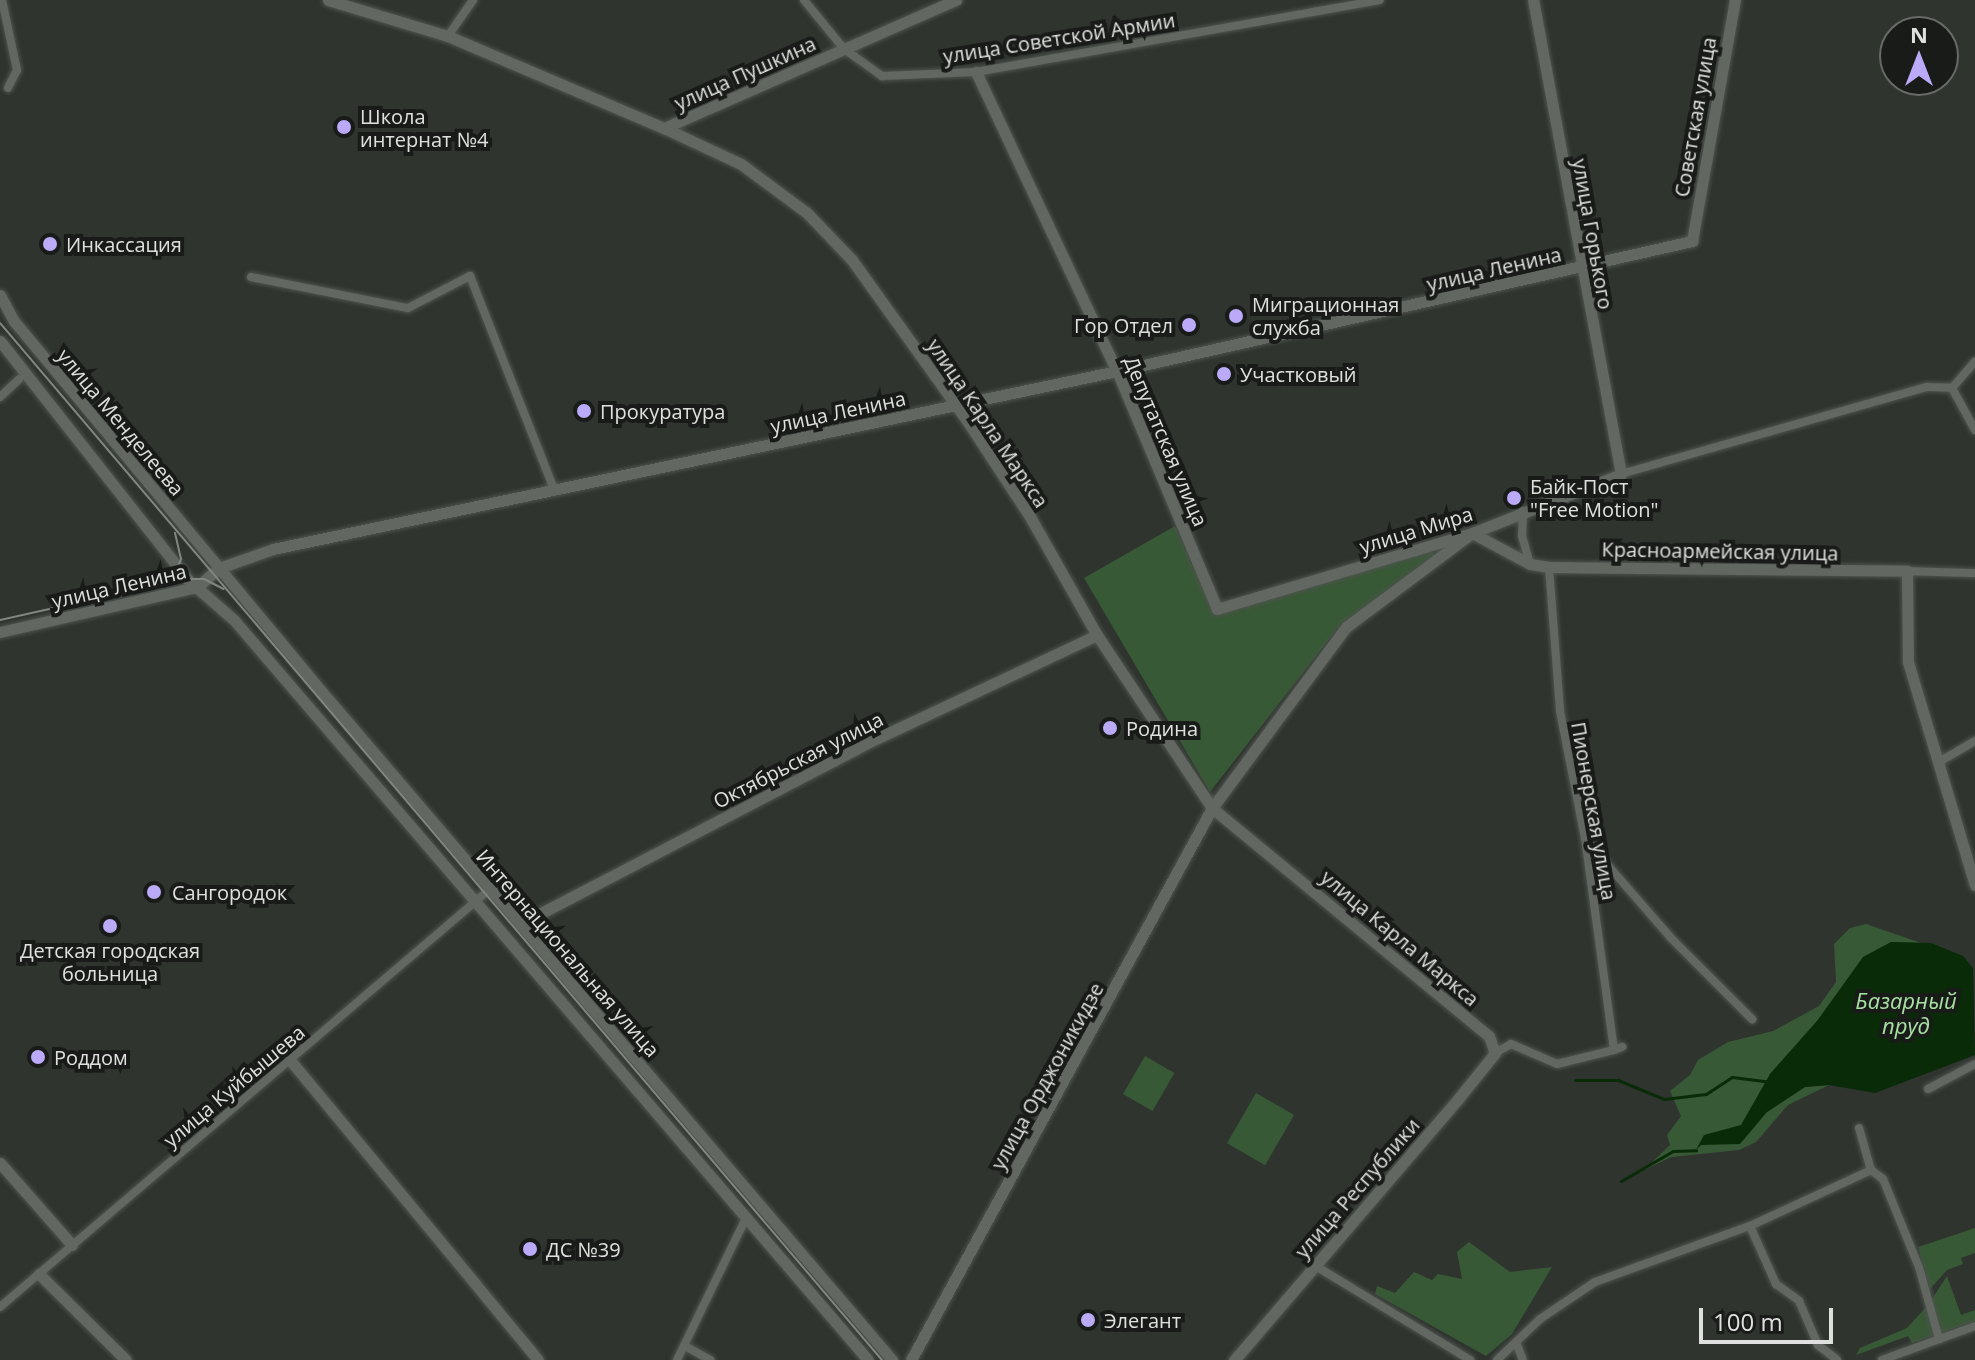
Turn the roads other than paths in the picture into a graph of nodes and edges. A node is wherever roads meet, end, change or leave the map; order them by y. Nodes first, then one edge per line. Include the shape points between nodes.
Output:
1 (2, 0) edge
2 (328, 0) edge
3 (473, 0) edge
4 (804, 0) edge
5 (956, 0) edge
6 (1380, 0) edge
7 (1533, 0) edge
8 (1735, 0) edge
9 (448, 36) junction
10 (844, 49) junction
11 (976, 72) junction
12 (8, 88) dead end
13 (664, 128) junction
14 (1692, 241) joint
15 (1581, 268) junction
16 (251, 277) dead end
17 (0, 295) edge
18 (0, 341) edge
19 (1975, 362) edge
20 (1117, 371) junction
21 (19, 379) dead end
22 (1952, 388) junction
23 (0, 397) edge
24 (954, 406) junction
25 (1975, 430) edge
26 (1621, 474) junction
27 (554, 489) junction
28 (1523, 511) junction
29 (1472, 533) junction
30 (1530, 564) junction
31 (1549, 567) junction
32 (219, 568) junction
33 (1907, 571) junction
34 (1975, 573) edge
35 (197, 587) junction
36 (1217, 609) joint
37 (0, 632) edge
38 (1097, 635) junction
39 (1975, 741) edge
40 (1939, 762) junction
41 (1212, 808) junction
42 (1585, 838) junction
43 (1975, 885) edge
44 (489, 890) junction
45 (475, 903) junction
46 (520, 924) junction
47 (1752, 1019) dead end
48 (1495, 1053) junction
49 (290, 1060) junction
50 (1975, 1064) edge
51 (1928, 1089) dead end
52 (1859, 1128) dead end
53 (0, 1163) edge
54 (1871, 1170) junction
55 (745, 1220) junction
56 (1750, 1226) junction
57 (72, 1245) junction
58 (1313, 1264) junction
59 (39, 1274) junction
60 (0, 1307) edge
61 (1975, 1326) edge
62 (1939, 1339) junction
63 (1516, 1342) junction
64 (685, 1346) junction
65 (126, 1360) edge
66 (538, 1360) edge
67 (677, 1360) edge
68 (710, 1360) edge
69 (868, 1360) edge
70 (892, 1360) edge
71 (911, 1360) edge
72 (1234, 1360) edge
73 (1470, 1360) edge
74 (1497, 1360) edge
75 (1523, 1360) edge
76 (1837, 1360) edge
77 (1882, 1360) edge

1 - 12 street via 17,70
2 - 9 street, улица Карла Маркса
3 - 9 street
4 - 10 street, улица Советской Армии
5 - 10 street, улица Пушкина
5 - 13 street
6 - 11 street, улица Советской Армии
7 - 15 street, улица Горького
8 - 14 street, Советская улица
9 - 13 street, улица Карла Маркса
10 - 11 street, улица Советской Армии via 882,76
10 - 13 street, улица Пушкина
11 - 20 street, Депутатская улица
13 - 24 street, улица Карла Маркса via 741,164 807,213 852,260
14 - 15 street, улица Ленина
15 - 20 street, улица Ленина
15 - 26 street, улица Горького
16 - 27 street via 408,308 470,276
17 - 32 street, улица Менделеева via 14,321
18 - 35 street, улица Менделеева
19 - 22 street
20 - 24 street, улица Ленина
20 - 36 street, Депутатская улица
21 - 23 street
22 - 25 street
22 - 26 street via 1927,387
24 - 27 street, улица Ленина
24 - 38 street, улица Карла Маркса via 1029,515
26 - 28 street, улица Мира
27 - 32 street, улица Ленина via 273,549
28 - 29 street, улица Мира
28 - 30 street via 1522,536
29 - 30 street, Красноармейская улица
29 - 36 street, улица Мира
29 - 41 street, улица Орджоникидзе via 1346,627
30 - 31 street, Красноармейская улица
31 - 33 street, Красноармейская улица
31 - 42 street, Пионерская улица via 1560,711
32 - 35 street, улица Ленина
32 - 44 street, Интернациональная улица
33 - 34 street, Красноармейская улица
33 - 40 street via 1908,662
35 - 37 street, улица Ленина
35 - 45 street, Интернациональная улица via 234,620
38 - 41 street, улица Карла Маркса
38 - 46 street, Октябрьская улица via 878,738
39 - 40 street
40 - 43 street
41 - 48 street, улица Карла Маркса via 1489,1036
41 - 71 street, улица Орджоникидзе
42 - 47 street via 1671,938
42 - 48 street, Пионерская улица via 1618,1049 1557,1064 1511,1044
44 - 45 street, улица Куйбышева
44 - 46 street, Интернациональная улица
45 - 49 street, улица Куйбышева
45 - 55 street, Интернациональная улица
46 - 70 street, Интернациональная улица
48 - 58 street, улица Республики
49 - 57 street, улица Куйбышева
49 - 66 street
50 - 51 street
52 - 54 street
53 - 57 street
54 - 56 street
54 - 62 street via 1883,1179 1919,1267
55 - 64 street
55 - 69 street, Интернациональная улица
56 - 63 street via 1595,1282 1559,1304
56 - 76 street via 1776,1284 1799,1301 1818,1345
57 - 59 street, улица Куйбышева
58 - 72 street, улица Республики
58 - 73 street
59 - 60 street, улица Куйбышева
59 - 65 street
61 - 62 street
62 - 77 street
63 - 74 street
63 - 75 street
64 - 67 street
64 - 68 street

